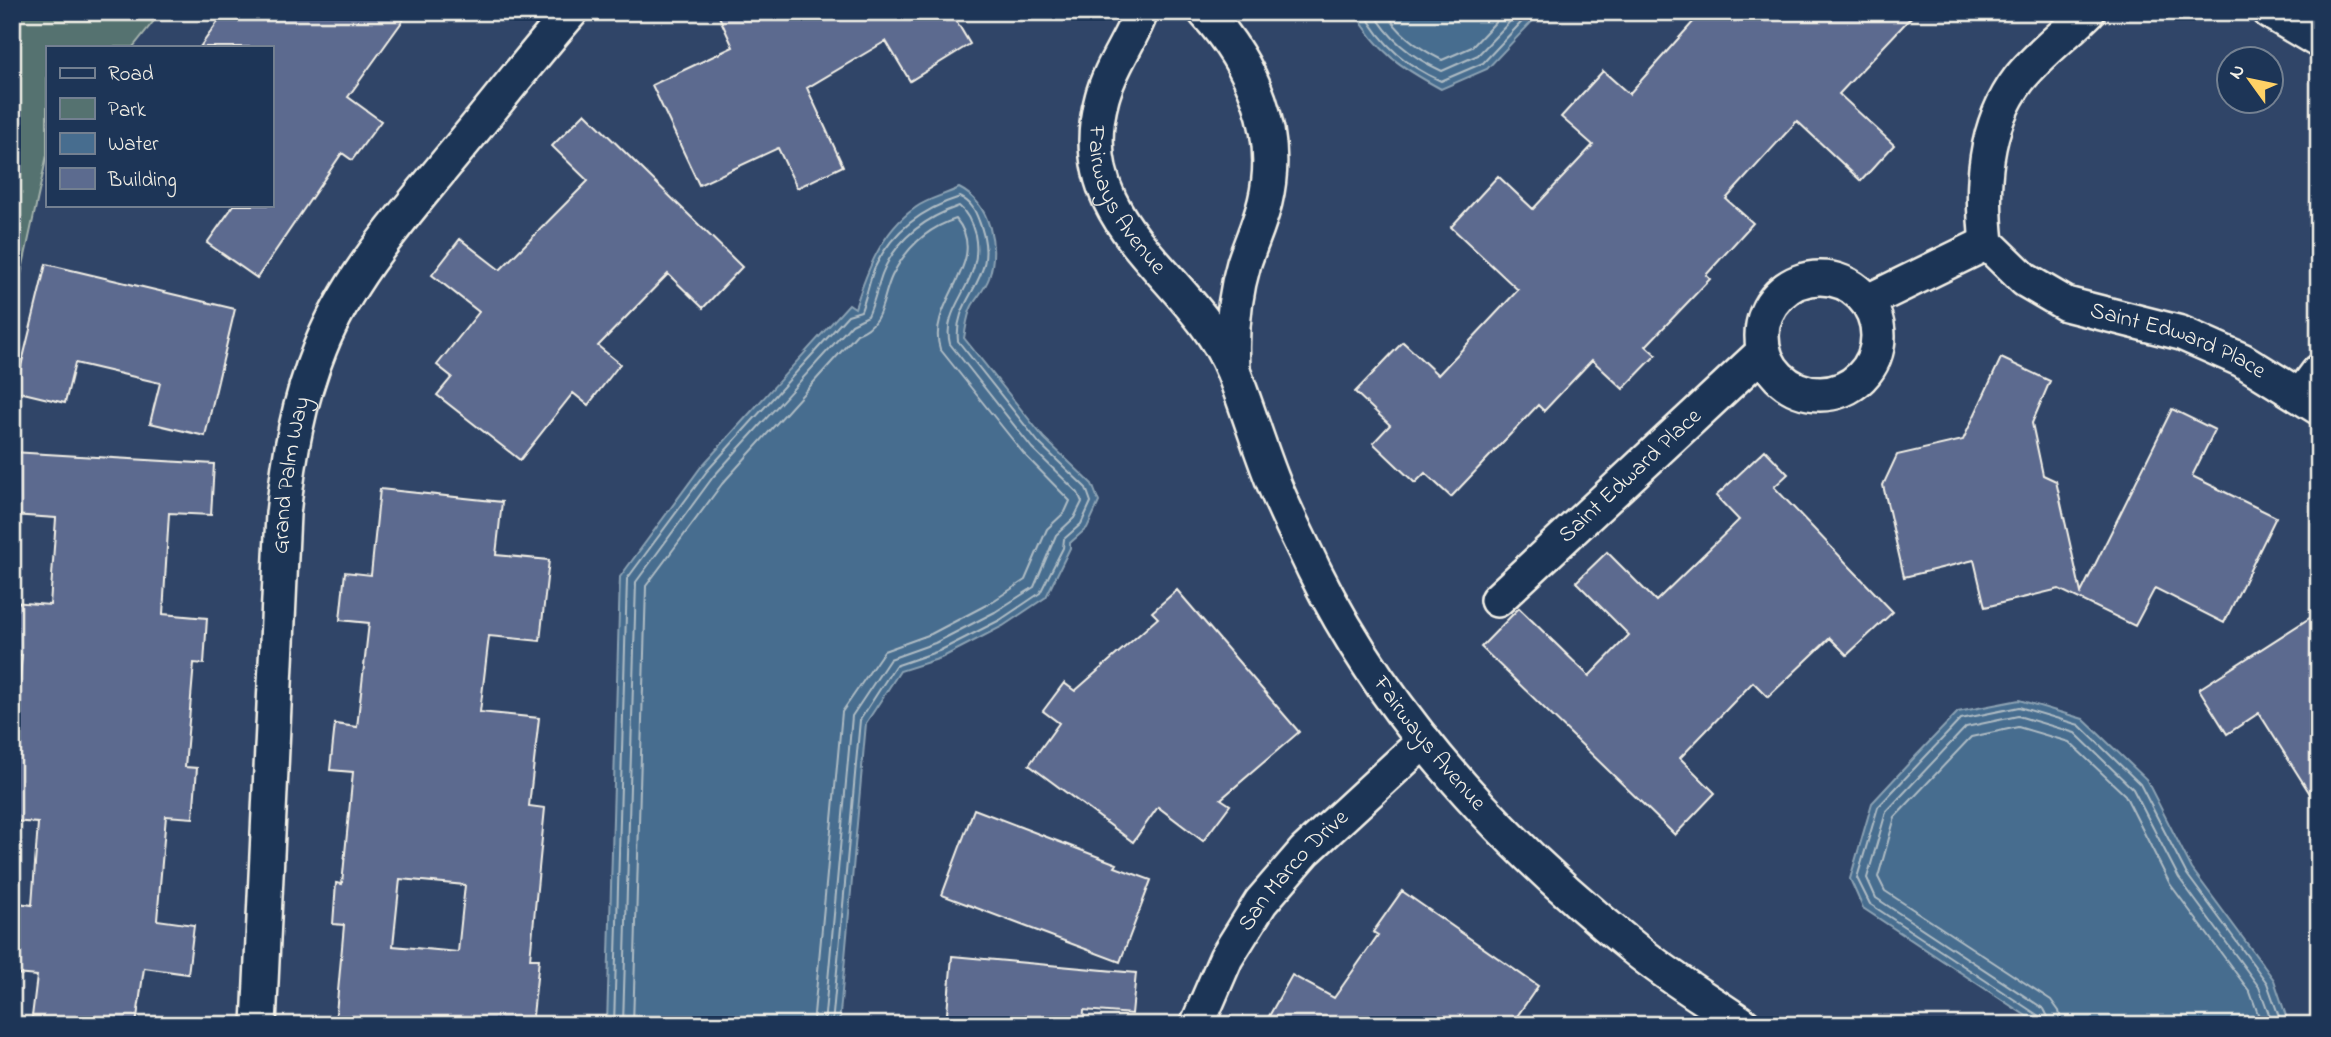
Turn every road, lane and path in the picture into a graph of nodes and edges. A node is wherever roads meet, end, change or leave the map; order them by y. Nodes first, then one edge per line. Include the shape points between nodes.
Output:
1 (571, 12) edge
2 (1141, 12) edge
3 (1205, 12) edge
4 (2088, 12) edge
5 (2270, 12) edge
6 (2319, 41) edge
7 (1987, 243) junction
8 (1868, 301) junction
9 (1763, 352) junction
10 (1233, 370) junction
11 (2313, 391) edge
12 (1497, 600) dead end
13 (1424, 741) junction
14 (259, 1025) edge
15 (1197, 1025) edge
16 (1744, 1025) edge

1 - 14 street, Grand Palm Way via 378,247 320,346 301,400 289,456 284,513
2 - 10 street, Fairways Avenue via 1101,100 1097,138 1102,179 1119,220 1191,304
3 - 10 street, Fairways Avenue via 1250,72 1266,118 1270,159 1265,201 1243,265 1233,313
4 - 7 street via 2019,79 2001,111 1987,152 1982,196
5 - 6 street
7 - 8 street
7 - 11 street, Saint Edward Place via 2025,280 2066,304 2180,333
8 - 9 street via 1835,279 1815,277 1795,283 1778,295 1767,312
8 - 9 street via 1879,335 1876,353 1856,383 1840,392 1821,395 1787,385
9 - 12 street, Saint Edward Place
10 - 13 street, Fairways Avenue via 1273,483 1316,573 1367,660
13 - 15 street, San Marco Drive via 1306,851 1261,902 1226,958
13 - 16 street, Fairways Avenue via 1475,802 1546,874 1637,951

